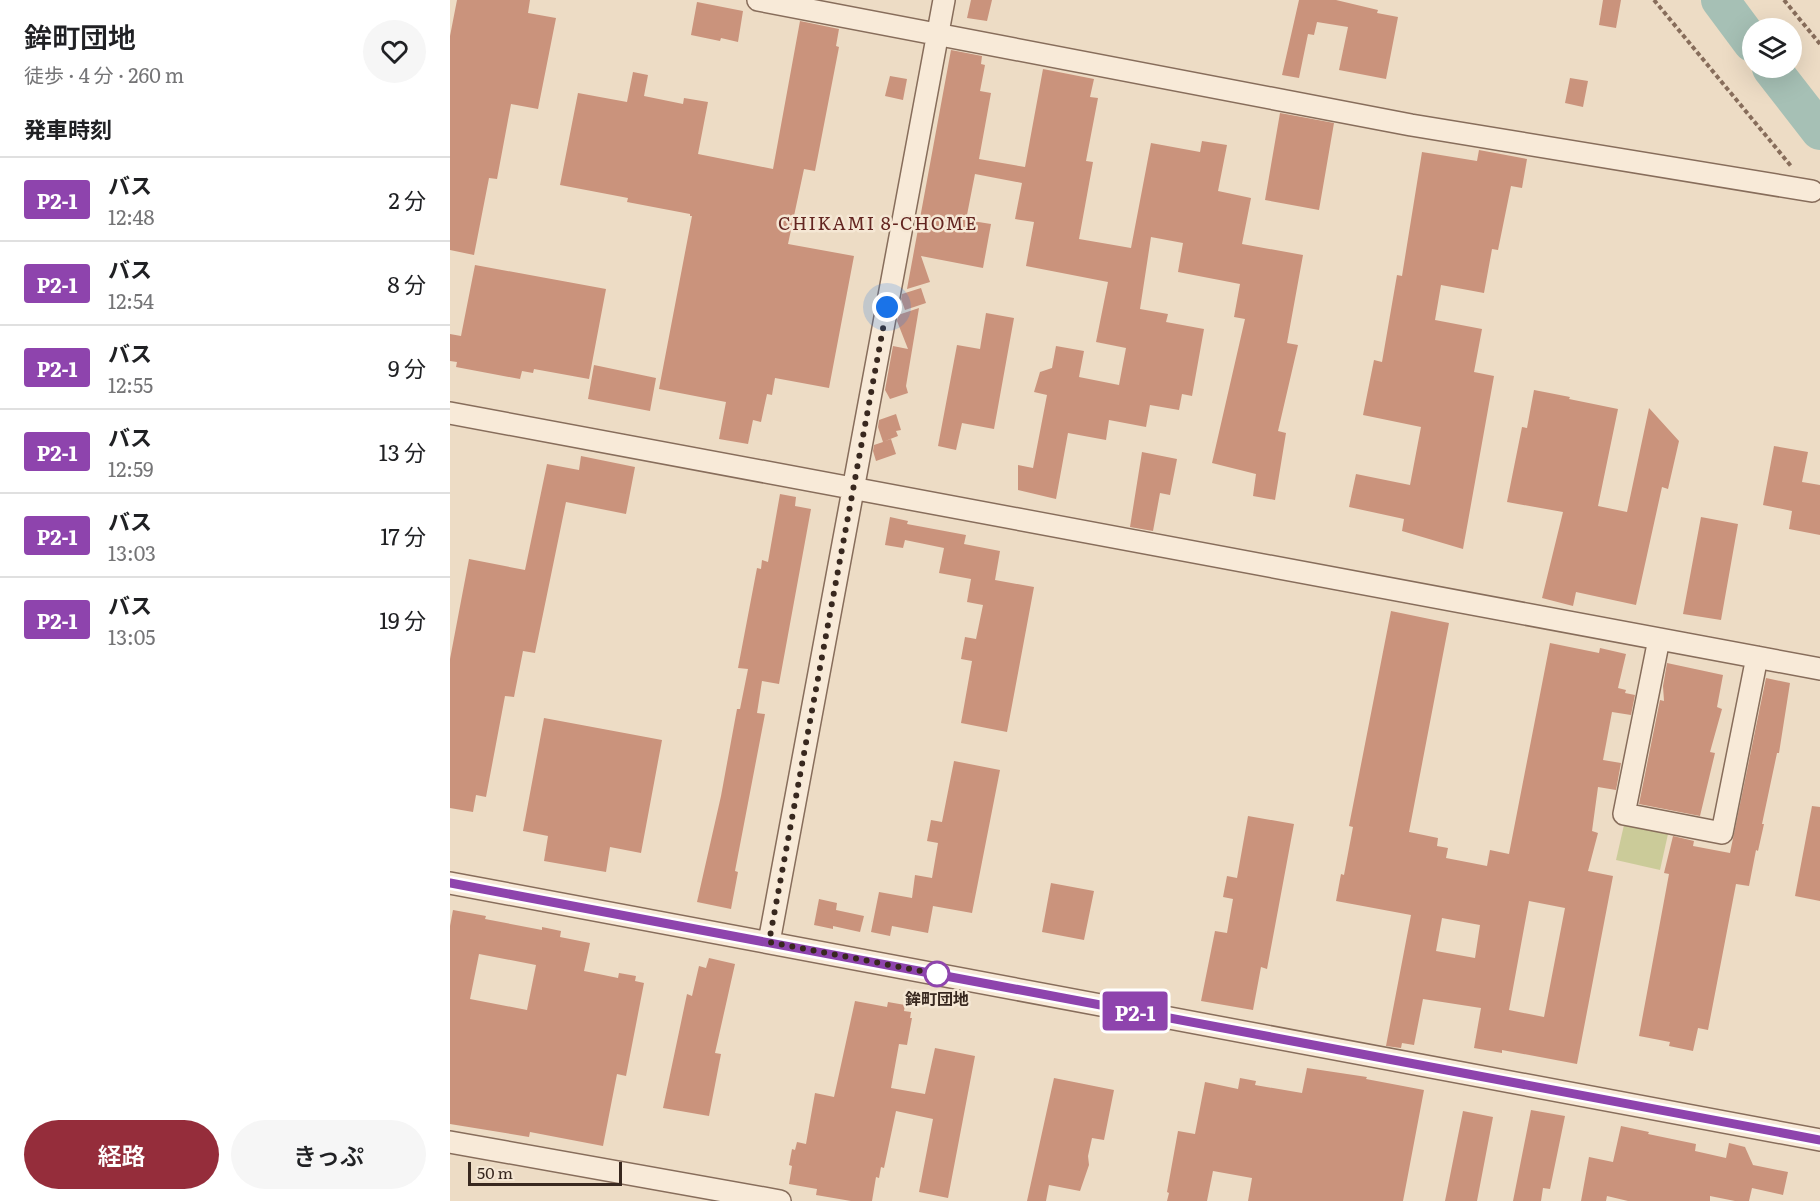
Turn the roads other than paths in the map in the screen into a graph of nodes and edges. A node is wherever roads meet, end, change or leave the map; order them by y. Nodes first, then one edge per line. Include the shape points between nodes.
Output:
1 (758, 0) edge
2 (944, 0) edge
3 (938, 35) junction
4 (1812, 191) road end
5 (450, 413) edge
6 (854, 489) junction
7 (1659, 639) junction
8 (1757, 657) junction
9 (1820, 669) edge
10 (450, 883) edge
11 (769, 942) junction
12 (1820, 1140) edge
13 (450, 1142) edge
14 (780, 1201) edge

1 - 3 street
2 - 3 street
3 - 4 street via 1410,125
3 - 6 street
5 - 6 street
6 - 7 street
6 - 11 street
7 - 8 street
7 - 8 street via 1624,814 1722,833
8 - 9 street
10 - 11 street
11 - 12 street
13 - 14 street

